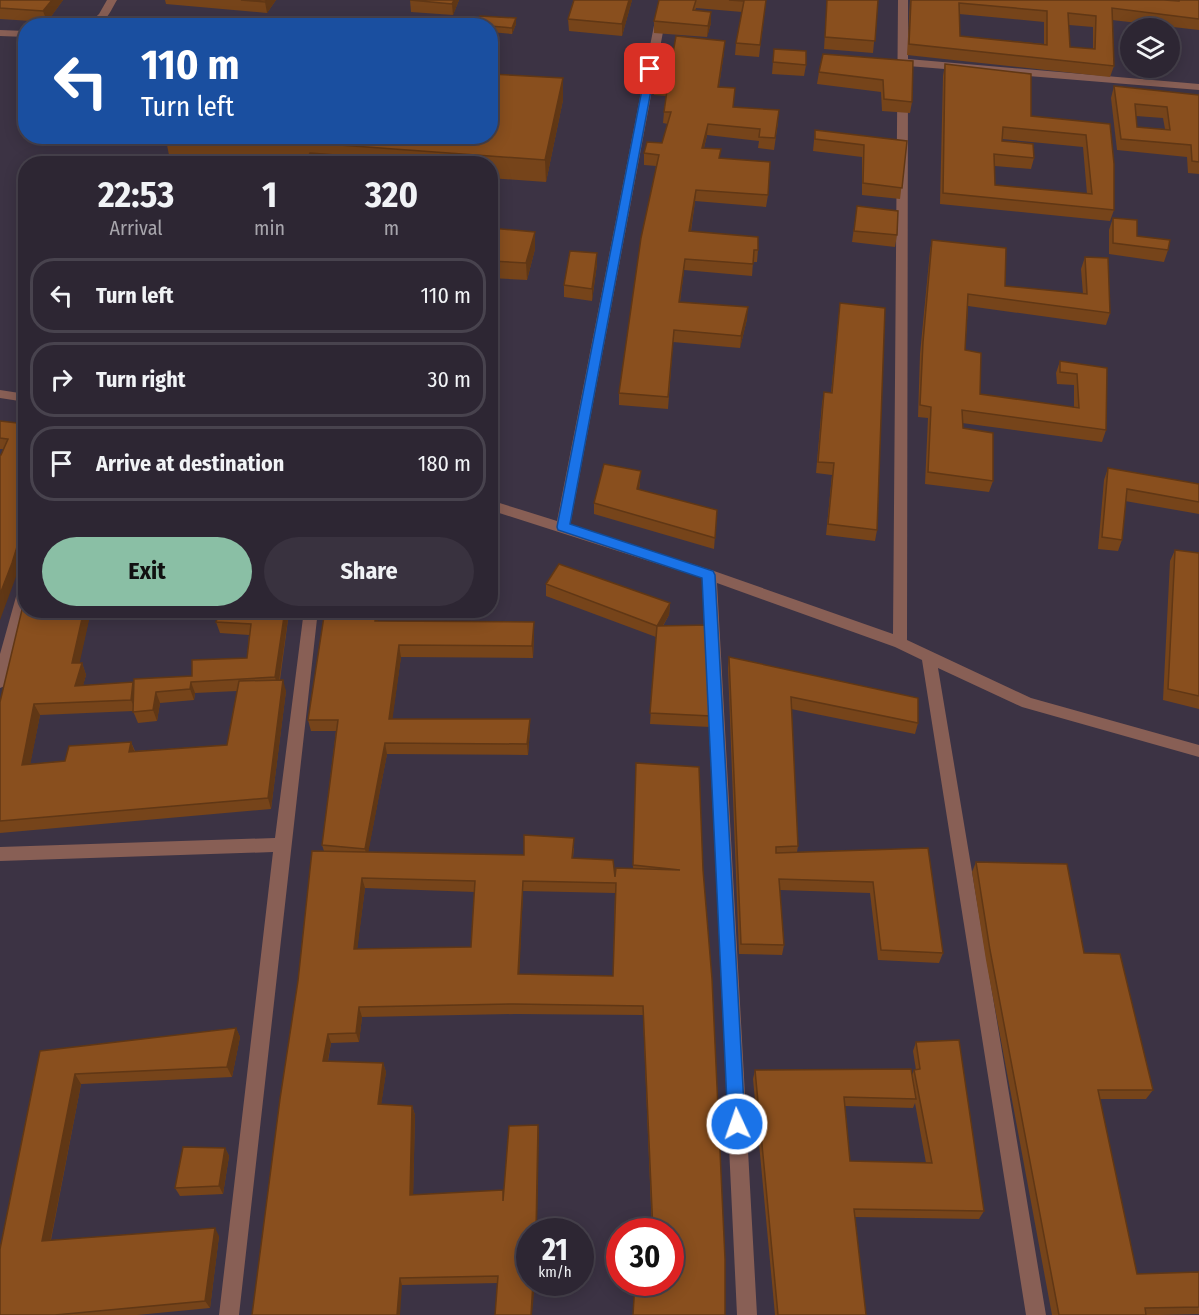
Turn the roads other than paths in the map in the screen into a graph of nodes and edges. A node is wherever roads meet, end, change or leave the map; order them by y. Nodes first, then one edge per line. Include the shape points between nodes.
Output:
1 (112, 0) edge
2 (664, 0) edge
3 (903, 0) edge
4 (101, 18) edge
5 (0, 33) edge
6 (18, 34) edge
7 (902, 62) junction
8 (1199, 87) edge
9 (0, 394) edge
10 (18, 397) edge
11 (498, 507) edge
12 (563, 527) junction
13 (709, 575) junction
14 (18, 616) edge
15 (310, 618) edge
16 (900, 643) junction
17 (929, 657) junction
18 (0, 682) edge
19 (1199, 751) edge
20 (282, 845) junction
21 (0, 854) edge
22 (230, 1315) edge
23 (747, 1315) edge
24 (1036, 1315) edge

1 - 4 street
2 - 12 street
3 - 7 street
5 - 6 street
7 - 8 street
7 - 16 street
9 - 10 street
11 - 12 street
12 - 13 street
13 - 16 street
13 - 23 street
14 - 18 street
15 - 20 street
16 - 17 street
17 - 19 street via 1027,703
17 - 24 street
20 - 21 street
20 - 22 street

